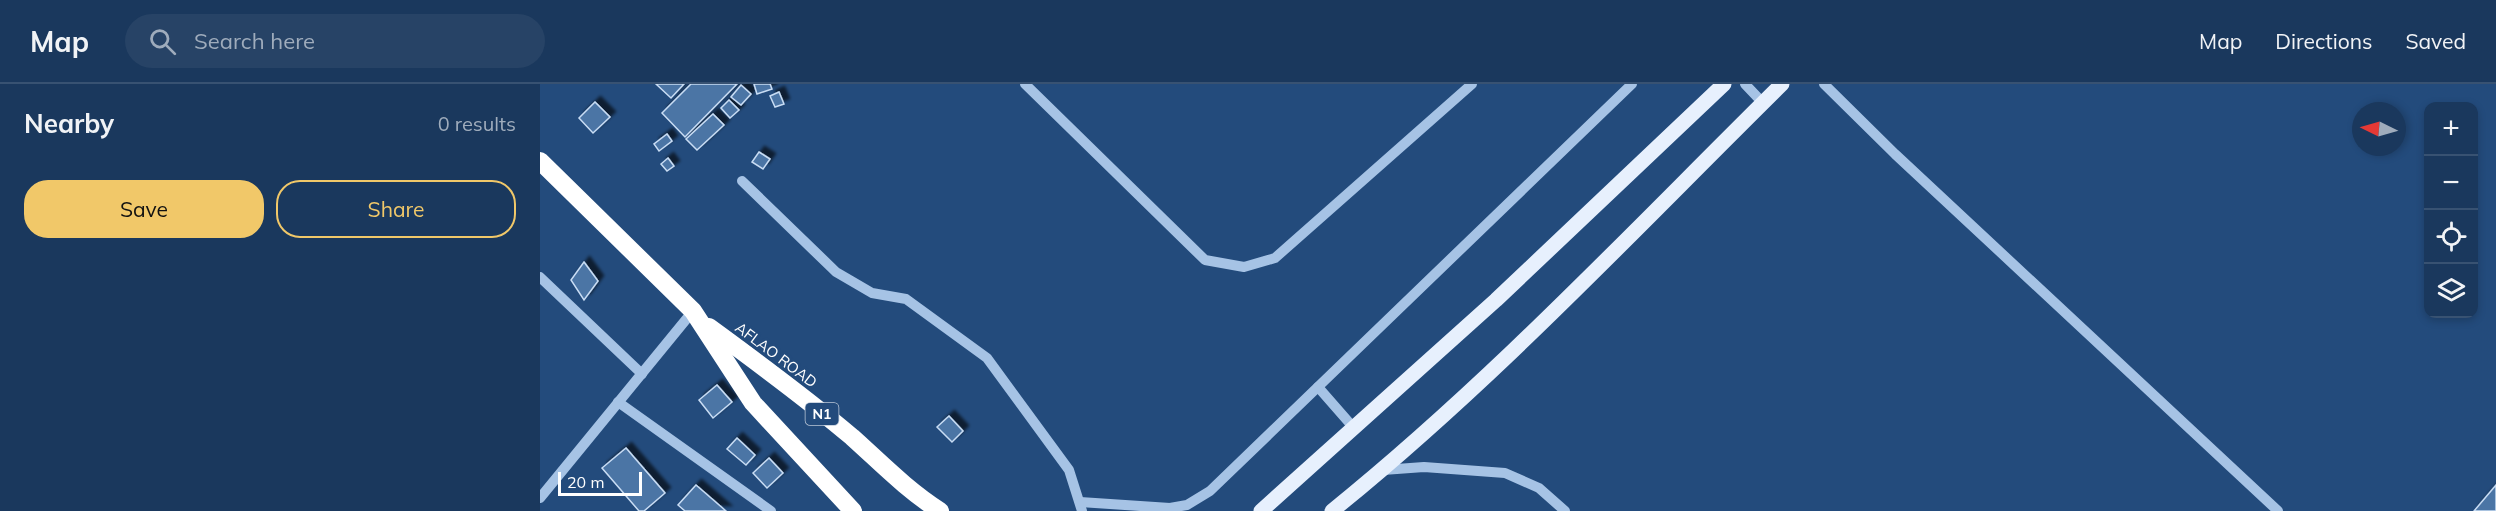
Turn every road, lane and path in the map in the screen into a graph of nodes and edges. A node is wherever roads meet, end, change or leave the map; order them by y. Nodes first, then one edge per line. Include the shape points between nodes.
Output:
1 (1025, 84) edge
2 (1472, 84) edge
3 (1632, 84) edge
4 (1724, 84) edge
5 (1745, 84) edge
6 (1782, 84) edge
7 (1824, 84) edge
8 (1763, 103) junction
9 (540, 161) edge
10 (742, 181) dead end
11 (540, 277) edge
12 (696, 316) junction
13 (642, 374) junction
14 (1318, 387) junction
15 (618, 402) junction
16 (1353, 427) junction
17 (1383, 470) junction
18 (540, 498) edge
19 (1081, 507) edge
20 (771, 511) edge
21 (853, 511) edge
22 (940, 511) edge
23 (1261, 511) edge
24 (1332, 511) edge
25 (1565, 511) edge
26 (2277, 511) edge

1 - 2 lane via 1205,260 1244,267 1275,258
3 - 14 lane
4 - 16 main road via 1496,300
5 - 8 lane
6 - 8 main road
7 - 26 lane
8 - 17 main road via 1530,336
9 - 12 highway, AFLAO ROAD / N1
10 - 19 lane via 836,272 872,293 906,300 987,358 1069,470
11 - 13 lane
12 - 13 lane
12 - 21 highway, AFLAO ROAD / N1 via 753,403
12 - 22 highway, AFLAO ROAD / N1 via 851,437 910,492
13 - 15 lane
14 - 16 lane
14 - 19 lane via 1210,491 1187,505
15 - 18 lane
15 - 20 lane
16 - 23 main road
17 - 24 main road
17 - 25 lane via 1424,467 1505,473 1539,488

